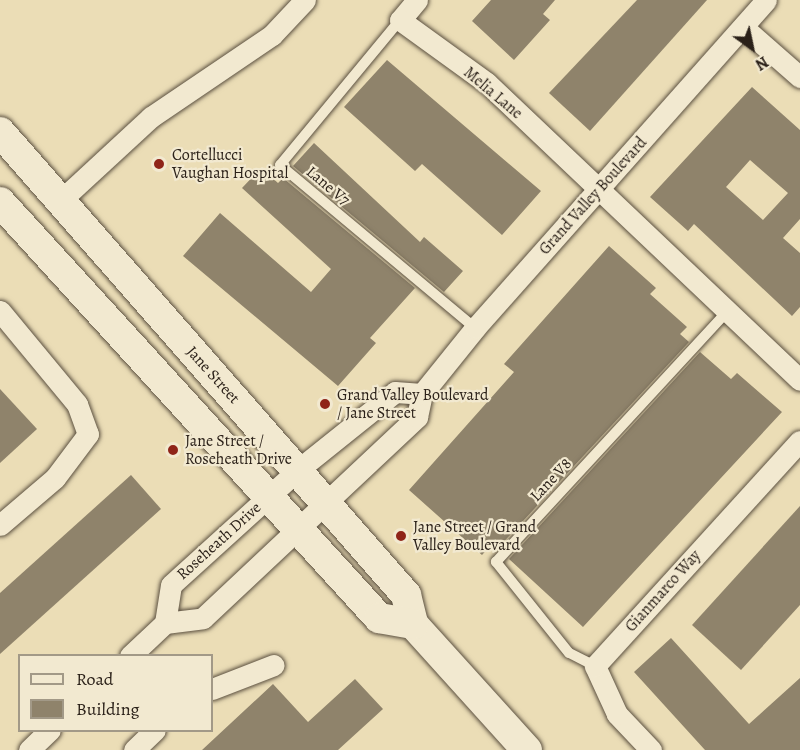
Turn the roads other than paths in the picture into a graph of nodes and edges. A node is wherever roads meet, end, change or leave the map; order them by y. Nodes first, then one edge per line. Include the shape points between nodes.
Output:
1 (306, 0) edge
2 (417, 0) edge
3 (766, 0) edge
4 (400, 20) junction
5 (743, 27) junction
6 (800, 77) edge
7 (0, 132) edge
8 (601, 189) junction
9 (60, 201) junction
10 (0, 202) edge
11 (0, 311) edge
12 (727, 312) junction
13 (475, 328) junction
14 (800, 380) edge
15 (422, 394) junction
16 (800, 441) edge
17 (299, 469) junction
18 (270, 496) junction
19 (324, 501) junction
20 (0, 525) edge
21 (297, 526) junction
22 (165, 623) junction
23 (413, 624) junction
24 (132, 654) edge
25 (274, 665) dead end
26 (595, 666) junction
27 (213, 689) edge
28 (48, 732) edge
29 (153, 732) edge
30 (29, 750) edge
31 (134, 750) edge
32 (526, 750) edge
33 (651, 750) edge

1 - 9 street via 272,35 151,117
2 - 4 street
3 - 5 street, Grand Valley Boulevard
4 - 8 street, Melia Lane via 487,83
4 - 13 lane, Lane V7 via 280,165
5 - 6 street
5 - 8 street, Grand Valley Boulevard
7 - 9 main road, Jane Street
8 - 12 street
8 - 13 street, Grand Valley Boulevard
9 - 17 main road, Jane Street
10 - 18 main road
11 - 20 street via 77,404 88,434 55,478
12 - 14 street
12 - 26 lane, Lane V8 via 496,562 569,653
13 - 15 street, Grand Valley Boulevard
15 - 17 street via 394,392
15 - 19 street, Grand Valley Boulevard via 417,417
16 - 26 street, Gianmarco Way
17 - 18 street
17 - 19 main road, Jane Street
18 - 21 main road
18 - 22 street, Roseheath Drive via 171,585
19 - 21 street, Grand Valley Boulevard
19 - 23 main road, Jane Street via 406,595
21 - 22 street via 203,618
21 - 23 main road via 378,618
22 - 24 street
23 - 32 main road, Jane Street
25 - 27 street
26 - 33 street via 617,714
28 - 30 street
29 - 31 street

